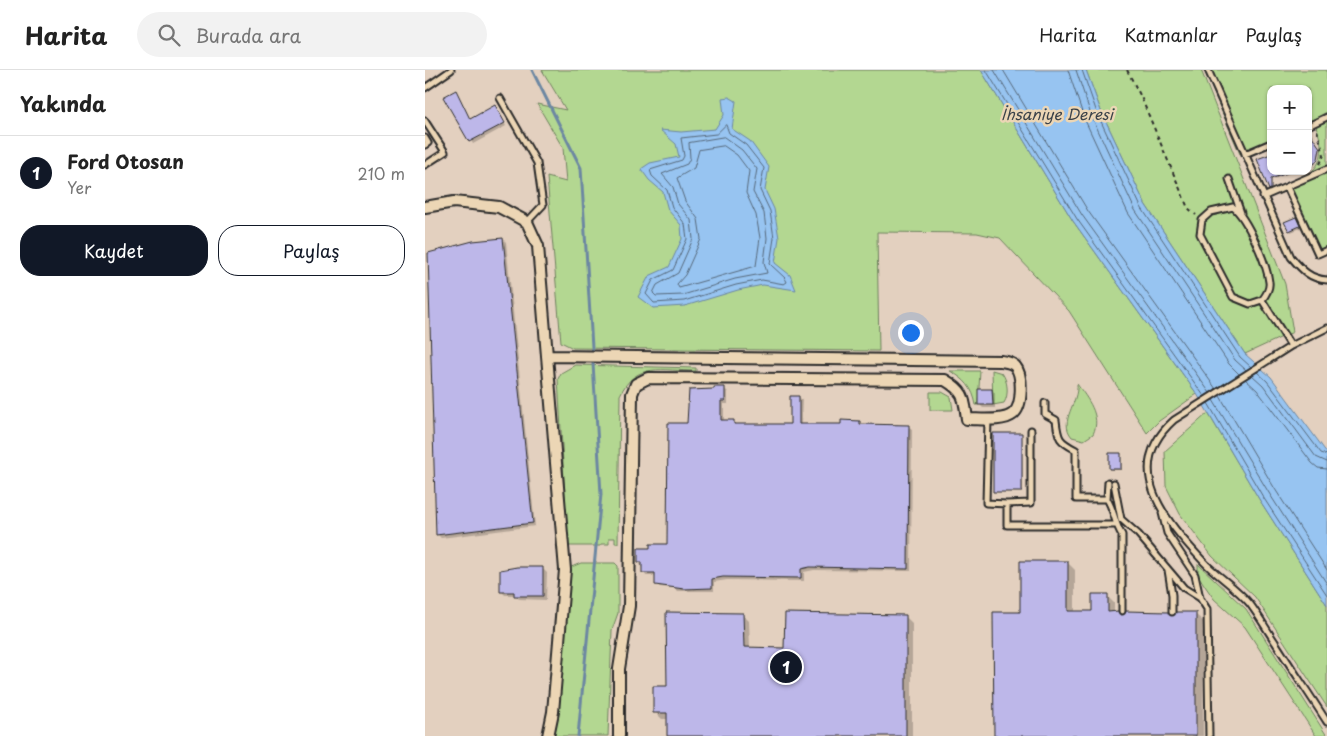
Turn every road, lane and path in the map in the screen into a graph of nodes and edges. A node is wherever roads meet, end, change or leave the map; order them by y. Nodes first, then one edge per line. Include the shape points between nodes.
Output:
1 (451, 70) edge
2 (1127, 70) edge
3 (1208, 70) edge
4 (425, 88) edge
5 (500, 98) dead end
6 (1327, 117) edge
7 (425, 121) edge
8 (1315, 123) junction
9 (1312, 124) edge
10 (425, 138) edge
11 (425, 145) edge
12 (1267, 145) edge
13 (1245, 154) junction
14 (425, 165) edge
15 (1316, 168) dead end
16 (1327, 169) edge
17 (1229, 179) dead end
18 (1287, 187) junction
19 (1263, 197) junction
20 (425, 207) edge
21 (1241, 213) junction
22 (1202, 220) junction
23 (527, 222) junction
24 (1327, 250) edge
25 (1327, 280) edge
26 (1262, 300) junction
27 (1327, 328) edge
28 (1291, 346) junction
29 (547, 356) junction
30 (1045, 403) dead end
31 (987, 420) junction
32 (1031, 430) dead end
33 (1107, 482) dead end
34 (1115, 483) dead end
35 (1107, 499) junction
36 (1007, 504) junction
37 (1161, 510) junction
38 (1115, 525) junction
39 (1168, 569) junction
40 (1200, 598) junction
41 (1122, 611) dead end
42 (1172, 612) dead end
43 (1327, 722) edge
44 (548, 736) edge
45 (619, 736) edge
46 (1209, 736) edge

1 - 4 lane
2 - 22 path via 1188,208
3 - 13 lane
5 - 23 lane via 537,163 543,205
6 - 8 lane
7 - 14 lane via 445,152
8 - 9 lane
8 - 15 path via 1323,155
10 - 11 lane via 428,143
12 - 13 lane
13 - 19 lane
16 - 18 lane
17 - 21 lane
18 - 19 lane
18 - 24 lane via 1318,254
19 - 25 lane via 1291,257 1303,271 1316,279
20 - 23 street via 454,202 499,207
21 - 22 lane via 1233,207 1222,208
21 - 26 lane via 1270,283
22 - 26 lane via 1200,234 1233,297 1250,304
23 - 29 street via 539,246
26 - 28 lane
27 - 28 lane
28 - 37 lane via 1174,420 1162,431 1153,444 1148,466 1152,490
29 - 31 street via 1011,362 1019,375 1019,406 1007,417
29 - 44 street via 565,570 553,712
30 - 35 lane via 1045,414 1056,420 1061,442 1076,450 1076,499
31 - 36 lane via 985,503
31 - 45 street via 967,420 964,398 945,380 647,378 637,384 633,394 629,606 619,669
32 - 36 lane via 1031,504
33 - 35 lane
34 - 39 lane via 1121,519
35 - 38 lane via 1114,511
36 - 38 lane via 1007,525
37 - 40 lane via 1167,533 1195,575
37 - 43 lane via 1203,561 1250,604
38 - 41 lane via 1122,535
39 - 40 lane via 1184,588
39 - 42 lane
40 - 46 lane via 1207,608

